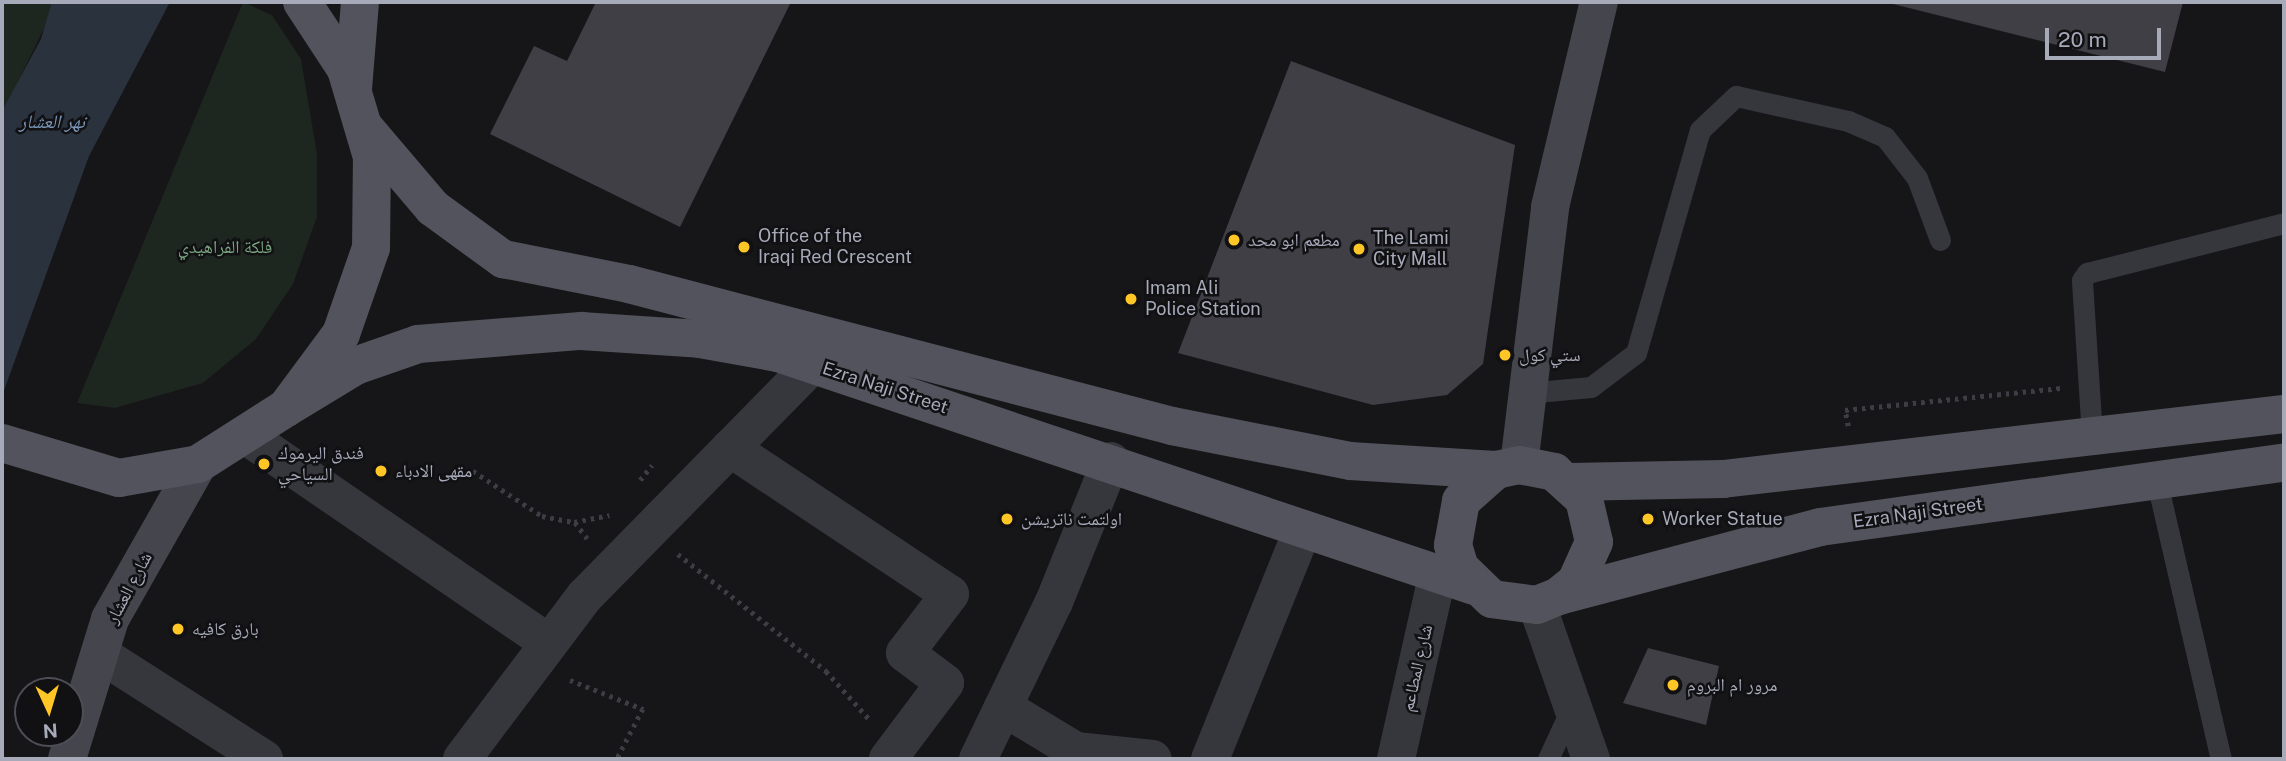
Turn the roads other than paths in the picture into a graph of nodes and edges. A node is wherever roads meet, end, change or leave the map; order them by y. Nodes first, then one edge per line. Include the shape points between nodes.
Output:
1 (302, 2) edge
2 (360, 2) edge
3 (1598, 2) edge
4 (353, 92) junction
5 (364, 127) junction
6 (2284, 223) edge
7 (1940, 240) dead end
8 (812, 365) junction
9 (1526, 393) junction
10 (286, 408) junction
11 (2284, 414) edge
12 (245, 435) junction
13 (2092, 436) junction
14 (2, 443) edge
15 (730, 448) junction
16 (1111, 461) junction
17 (2284, 463) edge
18 (198, 464) junction
19 (1507, 467) junction
20 (2156, 478) junction
21 (1570, 482) junction
22 (1303, 529) junction
23 (1437, 577) junction
24 (1474, 586) junction
25 (1548, 601) junction
26 (100, 654) junction
27 (540, 654) junction
28 (1572, 706) junction
29 (1003, 707) junction
30 (892, 754) edge
31 (67, 759) edge
32 (264, 759) edge
33 (462, 759) edge
34 (978, 759) edge
35 (1153, 759) edge
36 (1210, 759) edge
37 (1396, 759) edge
38 (1548, 759) edge
39 (1591, 759) edge
40 (2221, 759) edge

1 - 4 main road via 346,69
2 - 4 main road
3 - 9 street via 1550,207
4 - 5 main road
5 - 10 main road via 372,157 370,248 341,334
5 - 19 main road, Ezra Naji Street via 433,208 503,259 629,284 1172,426 1350,461
6 - 13 lane via 2087,273 2082,279
7 - 9 lane via 1917,178 1885,137 1848,121 1736,96 1700,130 1636,353 1591,387
8 - 10 main road, Ezra Naji Street via 637,331 480,338 418,344 355,366
8 - 15 street
8 - 16 main road, Ezra Naji Street
9 - 19 street
10 - 12 main road, Ezra Naji Street
11 - 13 main road
12 - 18 main road, Ezra Naji Street
12 - 27 street
13 - 21 main road via 1723,479
14 - 18 main road via 119,478
15 - 27 street
15 - 30 street via 950,594 905,653 945,683
16 - 22 main road, Ezra Naji Street
16 - 29 street
17 - 20 main road, Ezra Naji Street
18 - 26 street, شارع العشار via 110,620
19 - 21 main road
19 - 24 main road via 1476,482 1453,522 1460,568
20 - 25 main road, Ezra Naji Street via 1820,527
20 - 40 lane
21 - 25 main road via 1584,499 1594,542 1582,573
22 - 23 main road, Ezra Naji Street
22 - 36 street
23 - 24 main road, Ezra Naji Street
23 - 37 street, شارع المطاعم
24 - 25 main road via 1492,599
25 - 28 street
26 - 31 street, شارع العشار
26 - 32 street
27 - 33 street
28 - 38 lane
28 - 39 street
29 - 34 street
29 - 35 street via 1076,751

